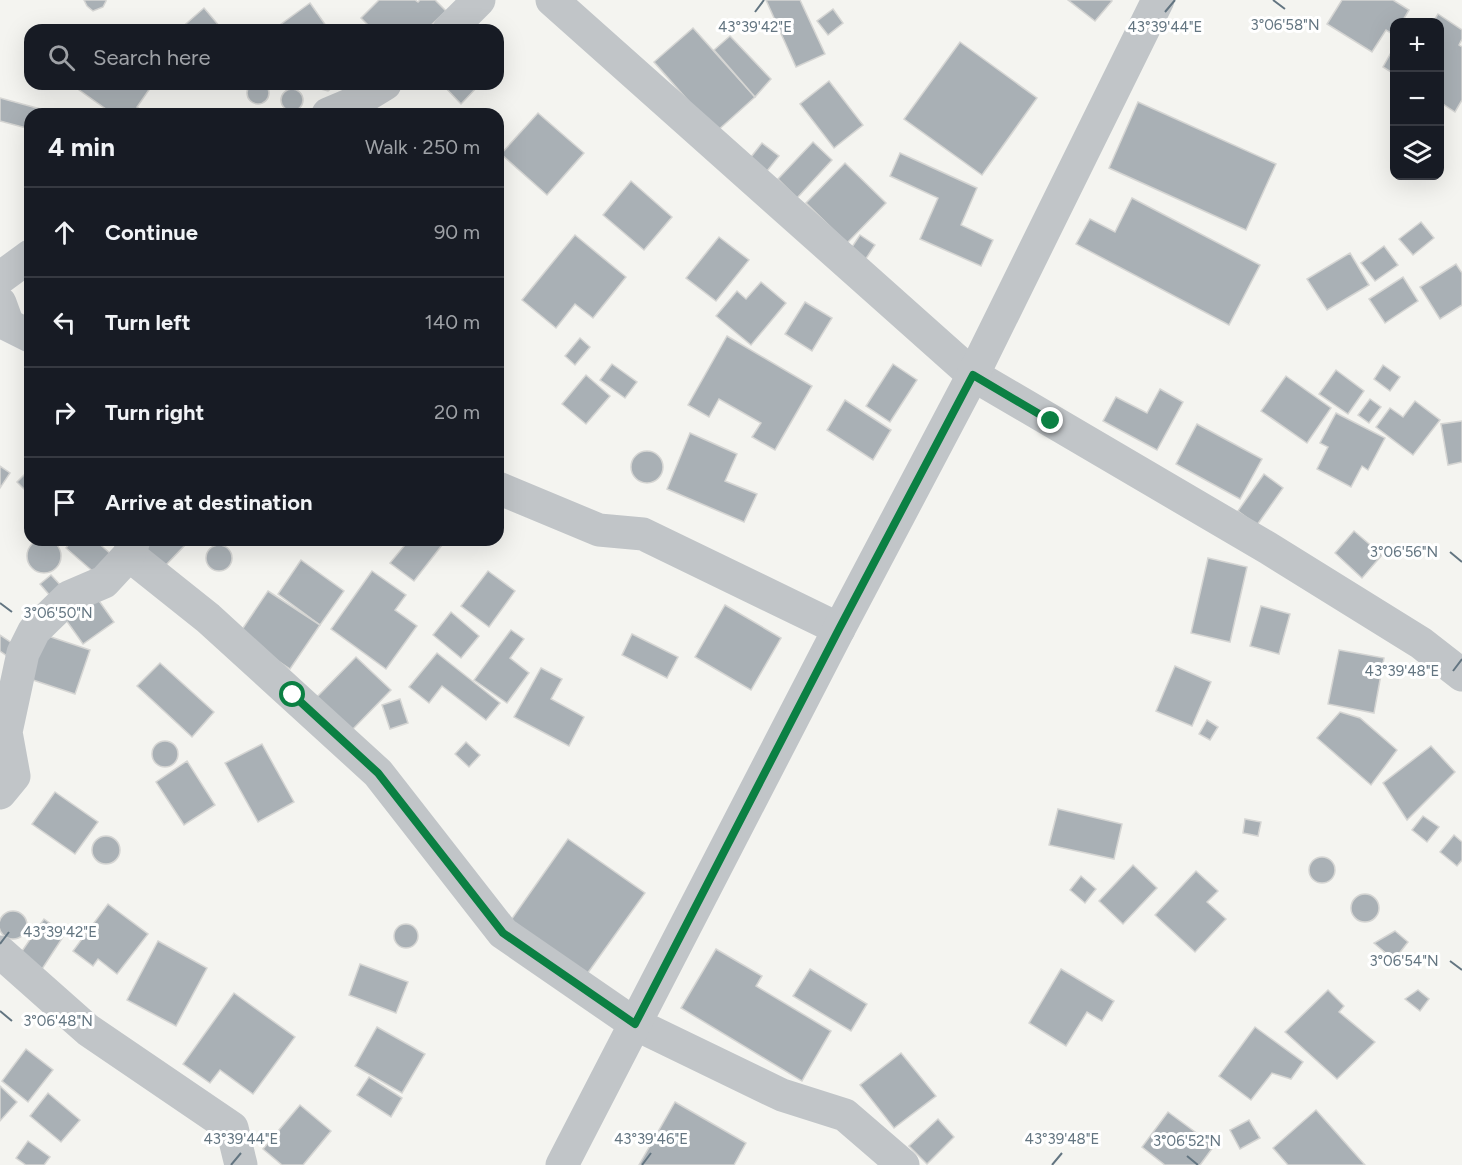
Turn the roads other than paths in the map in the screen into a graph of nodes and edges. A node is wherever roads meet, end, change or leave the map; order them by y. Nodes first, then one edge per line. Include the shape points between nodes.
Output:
1 (479, 0) edge
2 (552, 0) edge
3 (1158, 0) edge
4 (455, 24) edge
5 (375, 90) edge
6 (342, 108) edge
7 (24, 260) edge
8 (0, 278) edge
9 (0, 303) edge
10 (24, 333) edge
11 (973, 375) junction
12 (504, 490) edge
13 (132, 548) edge
14 (839, 629) junction
15 (1462, 675) edge
16 (0, 793) edge
17 (0, 952) edge
18 (635, 1024) junction
19 (241, 1165) edge
20 (562, 1165) edge
21 (903, 1165) edge

1 - 4 street
2 - 11 street
3 - 11 street
5 - 6 street
7 - 8 street
9 - 10 street via 8,326
11 - 14 street
11 - 15 street via 1268,548 1421,643
12 - 14 street via 599,530 644,534
13 - 16 street via 104,582 69,597 34,631 23,653 6,732 14,776
13 - 18 street via 378,773 503,933
14 - 18 street
17 - 19 street via 88,1030 232,1128
18 - 20 street
18 - 21 street via 782,1095 845,1115

